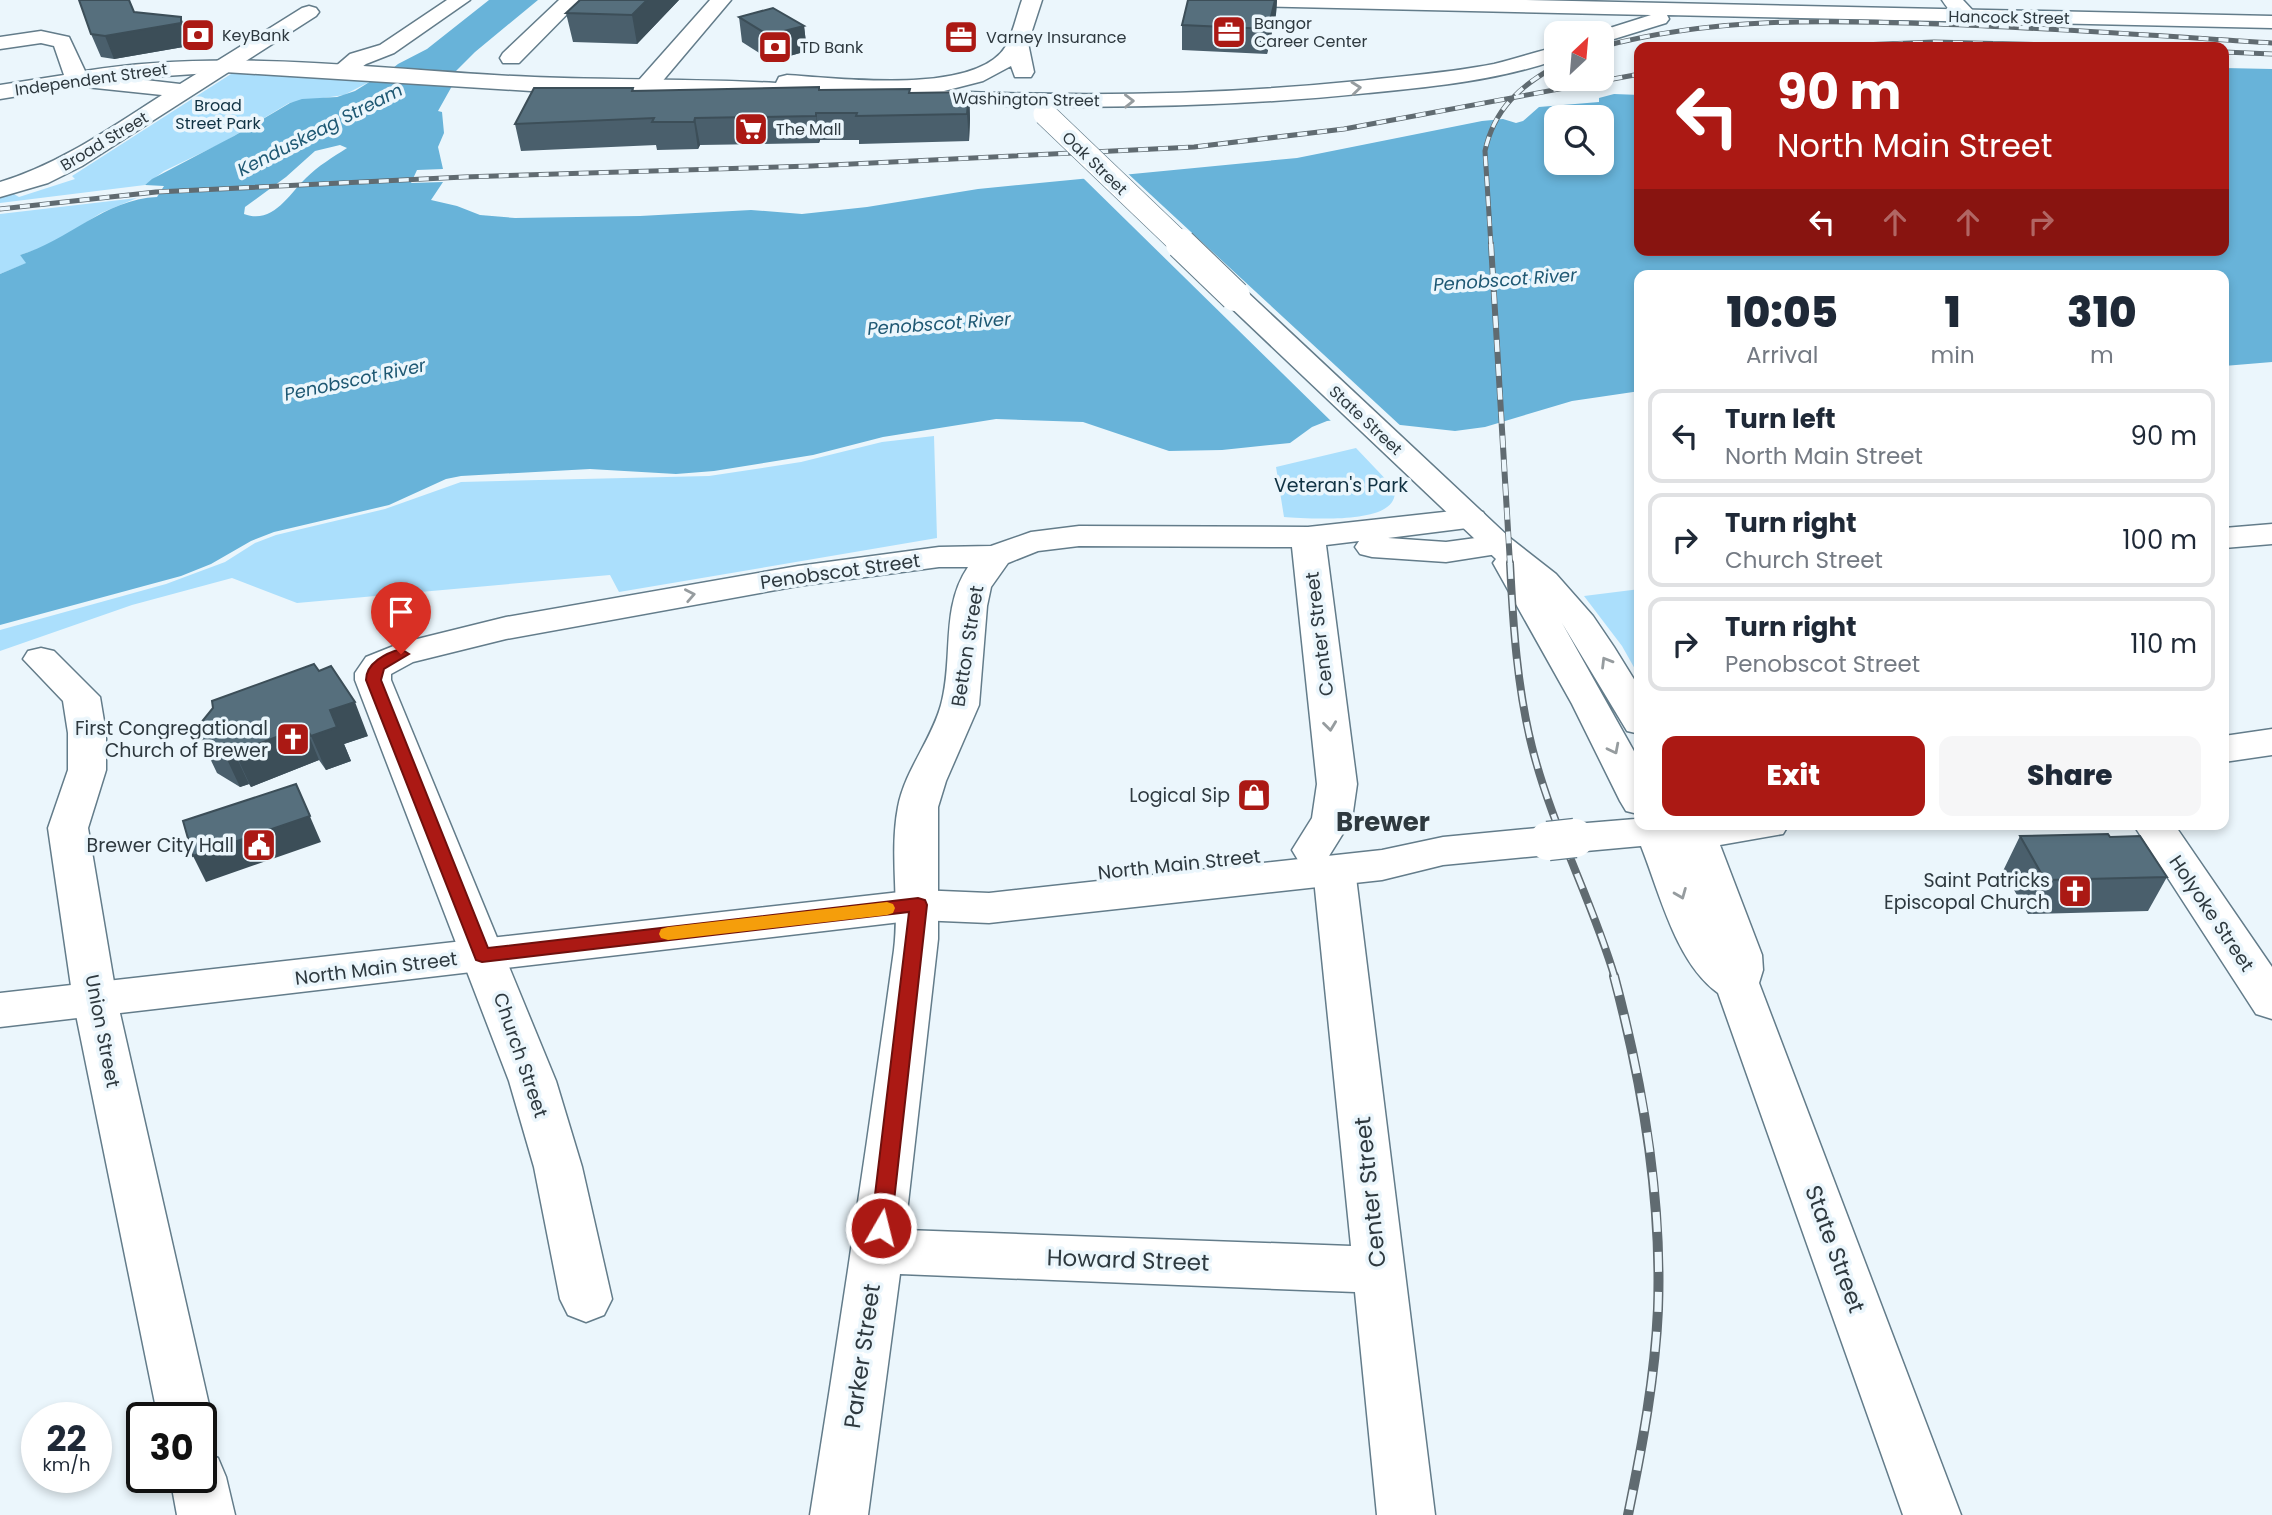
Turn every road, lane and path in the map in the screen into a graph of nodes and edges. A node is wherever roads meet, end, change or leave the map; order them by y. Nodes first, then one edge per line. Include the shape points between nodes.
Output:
1 (460, 0) edge
2 (572, 0) edge
3 (721, 0) edge
4 (1032, 0) edge
5 (1242, 0) edge
6 (1952, 0) edge
7 (1348, 1) edge
8 (286, 4) dead end
9 (1472, 4) junction
10 (1744, 11) junction
11 (1968, 16) junction
12 (1554, 21) edge
13 (2272, 22) edge
14 (1614, 33) edge
15 (0, 43) edge
16 (1017, 46) junction
17 (1544, 57) edge
18 (511, 58) dead end
19 (224, 66) junction
20 (340, 72) junction
21 (76, 79) junction
22 (651, 81) junction
23 (185, 91) junction
24 (4, 94) edge
25 (1041, 108) junction
26 (0, 190) edge
27 (1235, 296) joint
28 (1471, 519) junction
29 (2272, 534) edge
30 (1308, 537) junction
31 (2229, 538) edge
32 (1498, 545) junction
33 (996, 556) junction
34 (41, 659) dead end
35 (379, 665) joint
36 (1634, 711) edge
37 (2272, 742) edge
38 (2229, 748) edge
39 (1634, 772) edge
40 (1634, 828) edge
41 (1668, 830) edge
42 (2157, 830) edge
43 (1323, 860) junction
44 (918, 905) junction
45 (482, 956) junction
46 (95, 1000) junction
47 (2272, 1002) edge
48 (0, 1010) edge
49 (878, 1251) junction
50 (1379, 1270) junction
51 (586, 1299) dead end
52 (182, 1402) edge
53 (201, 1493) edge
54 (206, 1515) edge
55 (839, 1515) edge
56 (1406, 1515) edge
57 (1932, 1515) edge

1 - 20 main road via 387,49 355,60
2 - 18 main road
3 - 22 main road
4 - 16 main road
5 - 7 main road, Hancock Street
6 - 11 main road
7 - 9 main road, Hancock Street
8 - 19 main road, Broad Street via 309,12
9 - 10 main road, Hancock Street
9 - 12 main road via 1537,13
10 - 11 main road, Hancock Street
10 - 14 main road via 1673,16
11 - 13 main road, Hancock Street
15 - 21 main road via 36,37 62,41
16 - 22 main road, Washington Street via 1005,61 982,74 926,87
16 - 25 main road, Oak Street via 1025,77
25 -> 17 main road, Washington Street via 1318,92 1490,72
19 - 20 main road, Washington Street
19 - 21 main road, Independent Street
19 - 23 main road, Broad Street
20 - 22 main road, Washington Street via 544,85
21 - 23 main road
21 - 24 main road, Independent Street
22 - 25 main road, Washington Street
23 - 26 main road, Broad Street via 60,169
25 - 27 main road, Oak Street, bridge
27 - 28 main road, State Street
28 - 30 main road
28 - 32 main road, State Street
29 - 31 main road
30 - 32 main road via 1412,551 1466,551
30 - 33 main road, Penobscot Street via 1062,537 1031,542
30 -> 43 main road, Center Street via 1337,784
36 -> 32 main road, State Street via 1568,605 1535,571
32 -> 39 main road, State Street
35 -> 33 main road, Penobscot Street via 401,654 506,628 739,586 939,557
33 - 44 main road, Betton Street via 982,568 974,587 962,698 922,793 915,838
34 - 46 main road, Union Street via 81,697 85,721 87,770 68,828
35 - 45 main road, Church Street via 373,680
37 - 38 main road
40 - 43 main road, North Main Street via 1443,851 1396,863
41 - 57 main road, State Street via 1706,955 1737,983
42 - 47 main road, Holyoke Street
43 - 44 main road, North Main Street via 989,908
43 - 50 main road, Center Street
44 - 45 main road, North Main Street
44 - 49 main road, Parker Street
45 - 46 main road, North Main Street
45 - 51 main road, Church Street via 499,987 536,1088 573,1228
46 - 48 main road, North Main Street
46 - 52 main road, Union Street
49 - 50 main road, Howard Street
49 - 55 main road, Parker Street
50 - 56 main road, Center Street
53 - 54 main road

